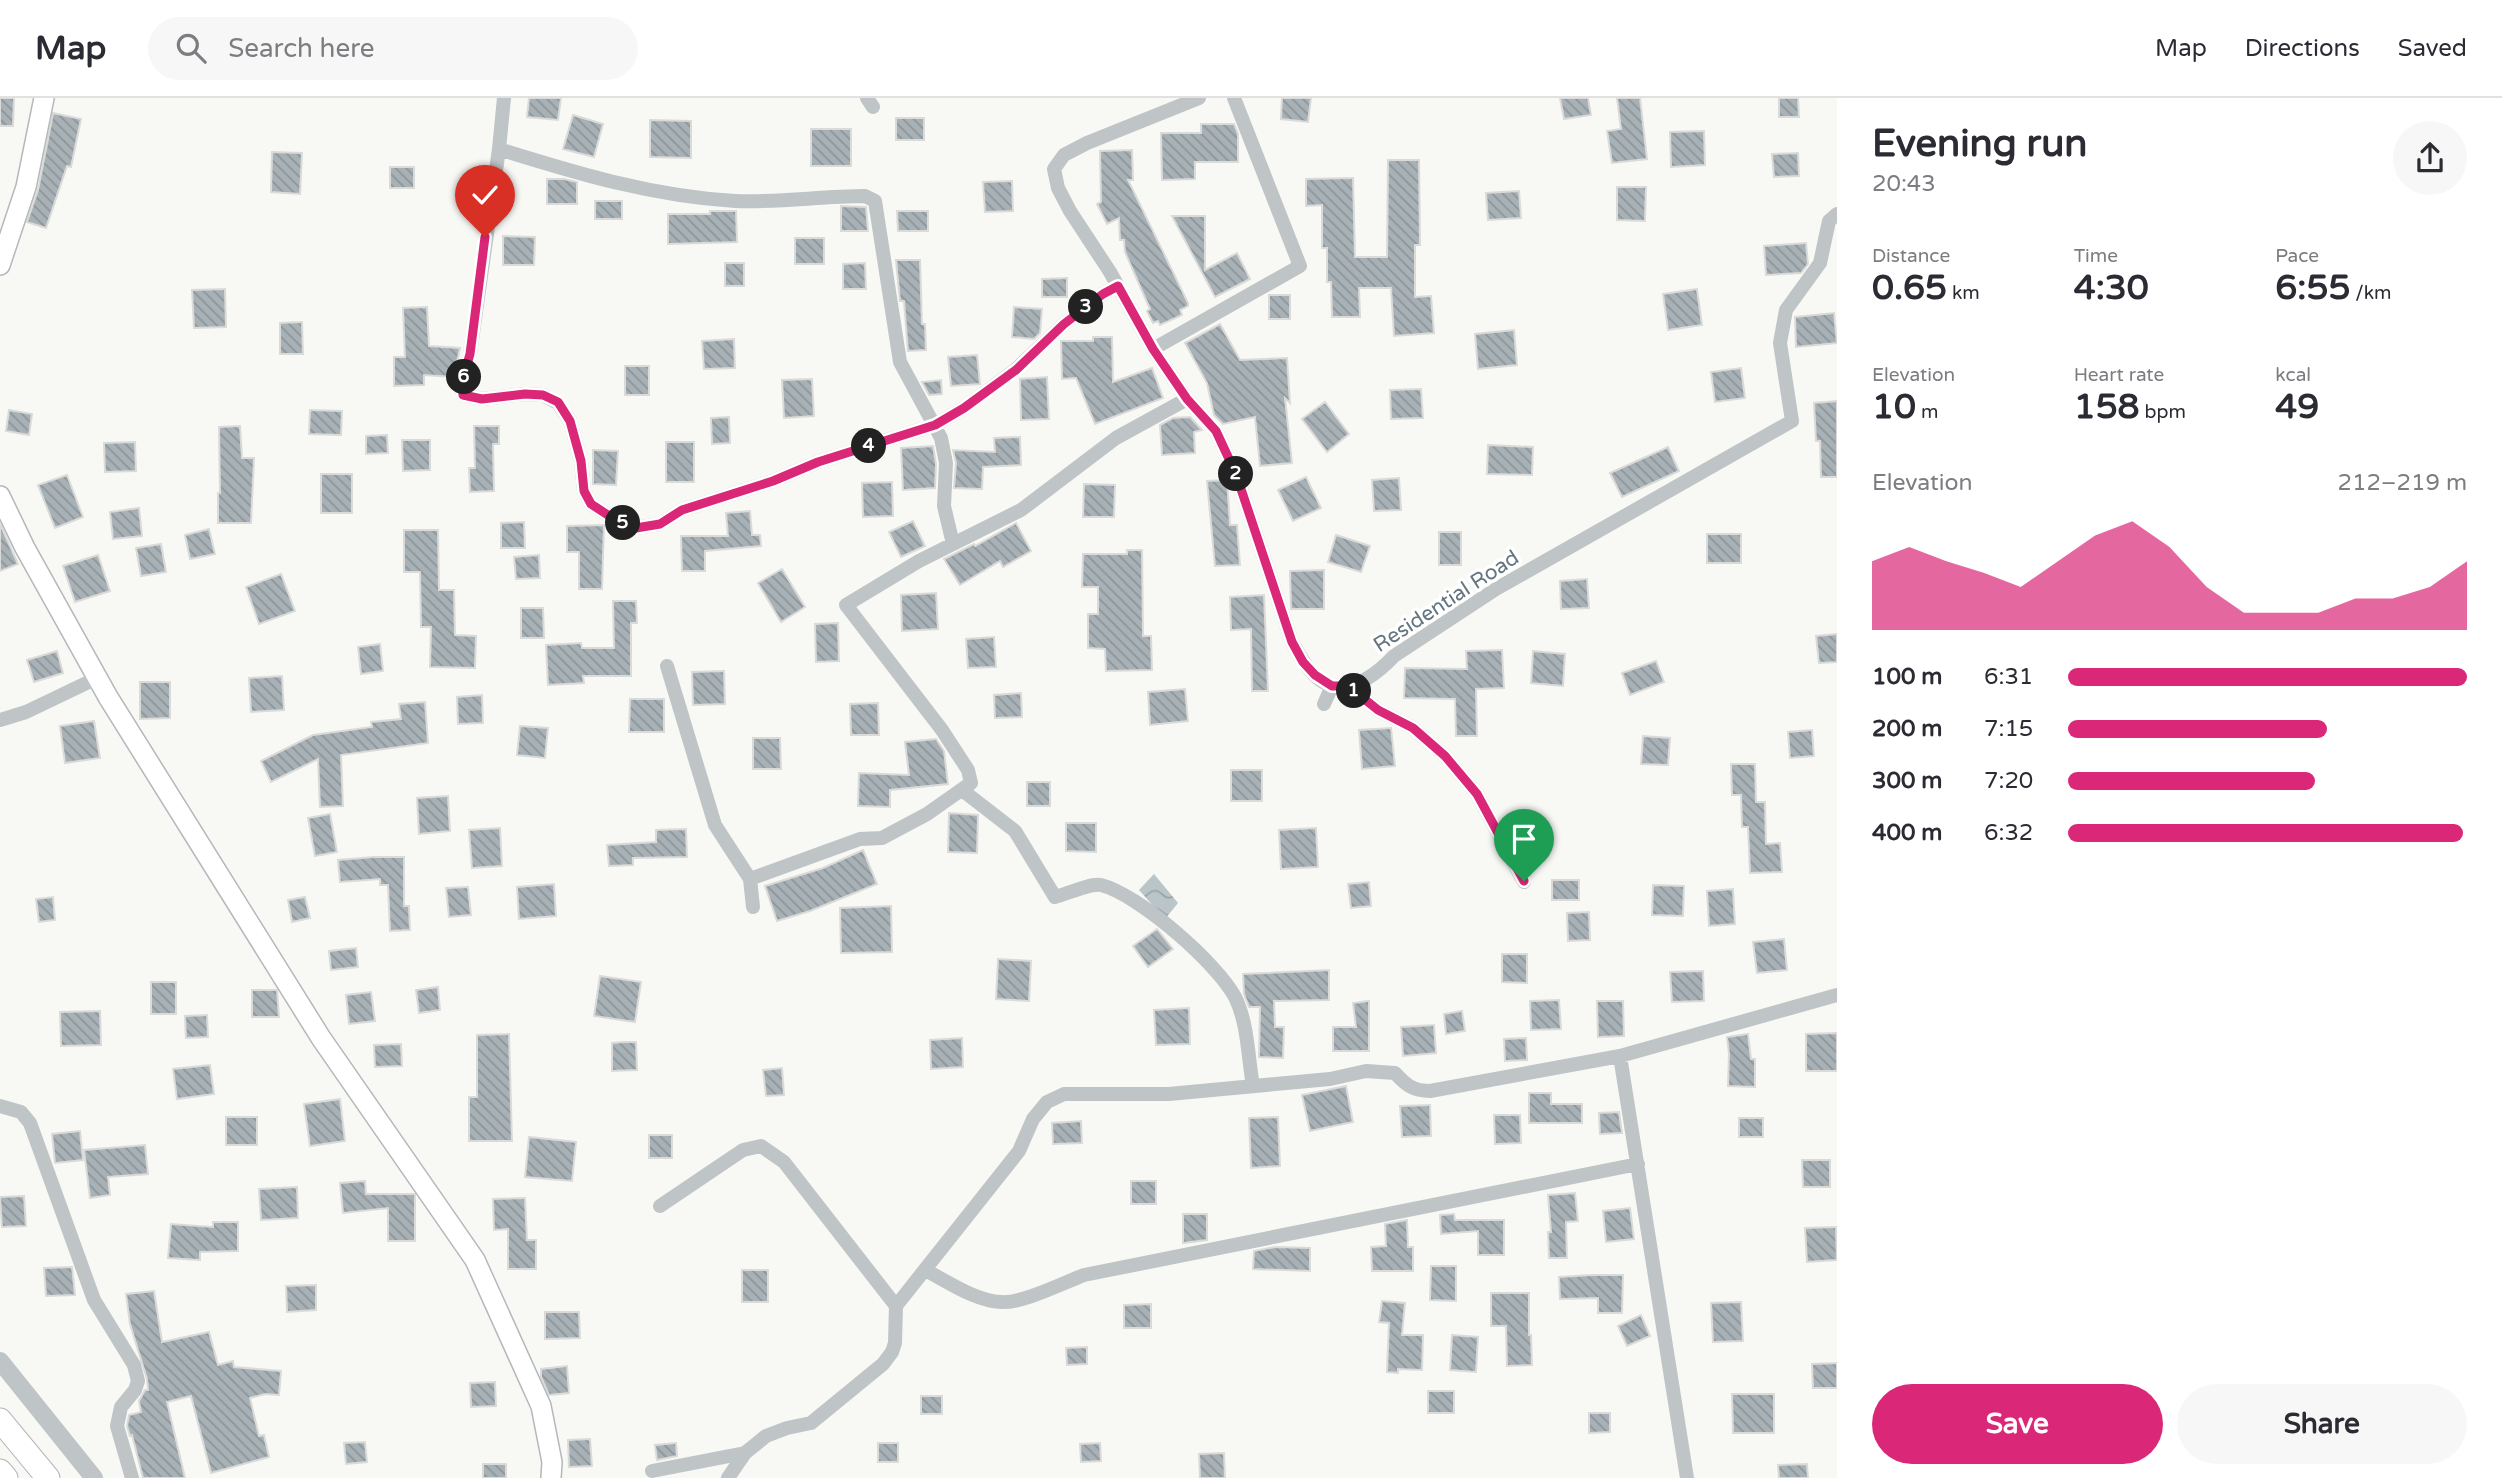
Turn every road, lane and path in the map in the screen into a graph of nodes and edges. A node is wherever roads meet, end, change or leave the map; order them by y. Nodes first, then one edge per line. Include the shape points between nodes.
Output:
1 (44, 98) edge
2 (504, 98) edge
3 (1199, 98) edge
4 (1234, 98) edge
5 (499, 149) junction
6 (1837, 214) edge
7 (0, 265) edge
8 (1118, 286) junction
9 (1153, 349) junction
10 (1187, 399) junction
11 (935, 425) junction
12 (0, 496) edge
13 (953, 544) junction
14 (667, 666) dead end
15 (97, 678) junction
16 (1332, 686) junction
17 (1348, 686) junction
18 (1324, 704) dead end
19 (0, 720) edge
20 (962, 790) junction
21 (750, 879) junction
22 (1524, 881) dead end
23 (753, 907) dead end
24 (1837, 995) edge
25 (1620, 1056) junction
26 (1253, 1086) junction
27 (0, 1106) edge
28 (1638, 1164) junction
29 (660, 1206) dead end
30 (925, 1270) junction
31 (896, 1306) junction
32 (0, 1361) edge
33 (0, 1420) edge
34 (745, 1453) junction
35 (0, 1471) edge
36 (652, 1471) dead end
37 (6, 1478) edge
38 (48, 1478) edge
39 (94, 1478) edge
40 (132, 1478) edge
41 (551, 1478) edge
42 (728, 1478) edge
43 (1687, 1478) edge

1 - 7 main road via 26,187
2 - 5 street
3 - 8 street via 1064,155 1054,169 1070,211
4 - 9 street via 1300,266
5 - 11 street via 675,196 738,201 865,196 876,201 900,362
5 - 11 street via 463,395 482,399 543,395 558,402 570,421 584,491 591,504 608,515 636,528 660,524 682,510
6 - 17 street, Residential Road via 1829,221 1820,263 1786,310 1780,343 1793,421 1496,589 1394,656 1383,668
8 - 9 street
8 - 11 street via 1064,324 1016,370
9 - 10 street
10 - 13 street via 1116,438 1021,510
10 - 16 street via 1216,431 1236,474 1292,642 1303,662
11 - 13 street via 946,463 944,506
12 - 15 main road
13 - 20 street via 846,606 968,769 971,783
14 - 21 street via 715,825
15 - 19 street
15 - 41 main road via 321,1038 475,1260 541,1406
16 - 17 street, Residential Road
16 - 18 street
17 - 22 street via 1378,710 1413,728 1445,756 1477,794
20 - 21 street via 882,838 860,839
20 - 26 street via 1015,831 1055,897 1098,884 1118,891 1162,922 1221,975 1238,1008
21 - 23 street
24 - 25 street
25 - 26 street via 1430,1091 1416,1091 1395,1073 1366,1071
25 - 28 street
26 - 30 street via 1169,1094 1064,1094 1047,1102 1033,1119 1020,1151
27 - 40 street via 21,1112 30,1123 94,1300 134,1366 138,1381 121,1407 117,1426
28 - 30 street via 1084,1275 1003,1303
28 - 43 street
29 - 31 street via 743,1150 761,1146 784,1162
30 - 31 street
31 - 34 street via 895,1343 883,1364 811,1423 766,1436
32 - 39 street
33 - 38 highway
34 - 36 street
34 - 42 street
35 - 37 highway

